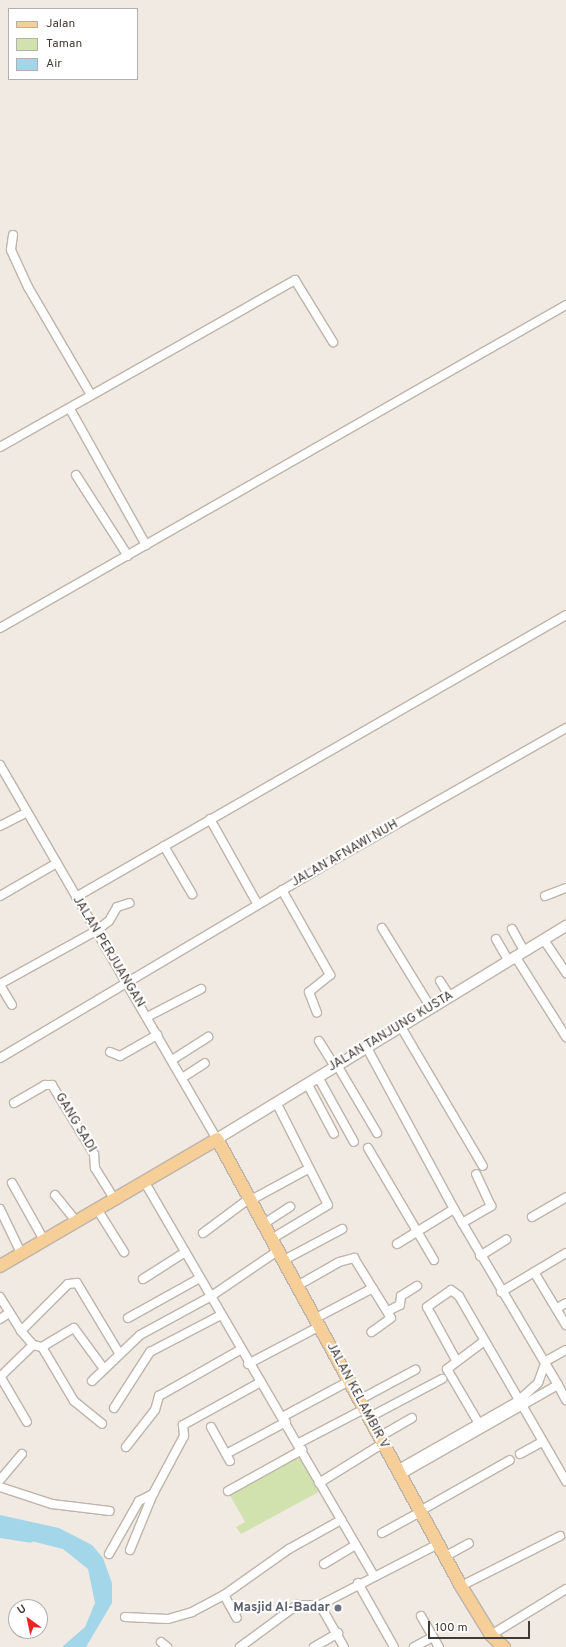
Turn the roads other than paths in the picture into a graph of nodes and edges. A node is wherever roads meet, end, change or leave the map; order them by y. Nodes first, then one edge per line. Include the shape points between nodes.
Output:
1 (13, 235) dead end
2 (566, 305) edge
3 (333, 342) dead end
4 (91, 395) junction
5 (70, 409) junction
6 (0, 447) edge
7 (76, 474) dead end
8 (146, 545) junction
9 (128, 556) junction
10 (566, 615) edge
11 (0, 628) edge
12 (566, 728) edge
13 (0, 765) edge
14 (27, 812) junction
15 (210, 819) junction
16 (0, 826) edge
17 (164, 846) junction
18 (56, 863) junction
19 (566, 888) edge
20 (282, 890) junction
21 (192, 894) dead end
22 (0, 896) edge
23 (545, 896) dead end
24 (76, 897) junction
25 (129, 904) dead end
26 (258, 905) junction
27 (566, 926) edge
28 (382, 928) dead end
29 (512, 929) dead end
30 (96, 931) junction
31 (496, 939) dead end
32 (544, 940) junction
33 (516, 956) junction
34 (566, 973) edge
35 (440, 981) dead end
36 (0, 985) edge
37 (127, 985) junction
38 (201, 989) dead end
39 (450, 997) junction
40 (12, 1005) dead end
41 (431, 1008) junction
42 (317, 1013) dead end
43 (147, 1017) junction
44 (401, 1027) junction
45 (157, 1035) junction
46 (208, 1037) dead end
47 (566, 1037) edge
48 (319, 1041) dead end
49 (368, 1048) junction
50 (110, 1052) dead end
51 (0, 1058) edge
52 (172, 1060) junction
53 (205, 1063) dead end
54 (336, 1066) junction
55 (318, 1077) junction
56 (182, 1078) junction
57 (308, 1086) junction
58 (14, 1103) dead end
59 (277, 1104) junction
60 (377, 1133) dead end
61 (334, 1134) dead end
62 (217, 1139) junction
63 (354, 1142) dead end
64 (368, 1148) dead end
65 (483, 1166) dead end
66 (308, 1169) junction
67 (476, 1174) dead end
68 (144, 1181) junction
69 (12, 1183) dead end
70 (55, 1195) dead end
71 (566, 1197) edge
72 (114, 1199) junction
73 (251, 1199) junction
74 (290, 1207) dead end
75 (0, 1209) edge
76 (97, 1209) junction
77 (454, 1209) junction
78 (532, 1216) dead end
79 (76, 1221) junction
80 (265, 1223) junction
81 (462, 1223) junction
82 (342, 1229) dead end
83 (417, 1232) junction
84 (203, 1234) dead end
85 (273, 1238) junction
86 (44, 1240) junction
87 (506, 1240) dead end
88 (397, 1244) dead end
89 (124, 1252) dead end
90 (184, 1252) junction
91 (21, 1253) junction
92 (566, 1253) edge
93 (281, 1255) junction
94 (480, 1256) junction
95 (434, 1260) dead end
96 (1, 1264) edge
97 (534, 1272) junction
98 (200, 1278) junction
99 (143, 1279) dead end
100 (297, 1286) junction
101 (417, 1286) dead end
102 (373, 1288) junction
103 (501, 1292) junction
104 (210, 1296) junction
105 (0, 1297) edge
106 (566, 1303) edge
107 (557, 1308) junction
108 (388, 1311) junction
109 (9, 1313) junction
110 (221, 1315) junction
111 (128, 1318) dead end
112 (0, 1320) edge
113 (318, 1322) junction
114 (566, 1324) edge
115 (21, 1331) junction
116 (372, 1332) dead end
117 (483, 1342) junction
118 (33, 1345) junction
119 (42, 1347) junction
120 (240, 1350) junction
121 (566, 1350) edge
122 (119, 1353) junction
123 (456, 1360) junction
124 (546, 1362) junction
125 (248, 1364) junction
126 (104, 1369) junction
127 (415, 1370) dead end
128 (0, 1376) edge
129 (442, 1380) dead end
130 (92, 1381) dead end
131 (349, 1381) junction
132 (261, 1382) junction
133 (538, 1383) junction
134 (558, 1385) junction
135 (547, 1391) junction
136 (566, 1400) edge
137 (521, 1404) junction
138 (114, 1408) dead end
139 (363, 1409) junction
140 (412, 1418) dead end
141 (285, 1419) junction
142 (28, 1422) dead end
143 (102, 1424) dead end
144 (211, 1427) dead end
145 (481, 1427) junction
146 (380, 1441) junction
147 (543, 1441) junction
148 (126, 1447) dead end
149 (300, 1447) junction
150 (22, 1454) dead end
151 (520, 1454) dead end
152 (510, 1460) dead end
153 (398, 1473) junction
154 (0, 1480) edge
155 (566, 1481) edge
156 (319, 1482) junction
157 (0, 1487) edge
158 (228, 1491) dead end
159 (154, 1494) junction
160 (110, 1511) dead end
161 (420, 1511) junction
162 (341, 1520) junction
163 (382, 1533) dead end
164 (560, 1536) dead end
165 (469, 1543) dead end
166 (438, 1544) junction
167 (356, 1545) junction
168 (130, 1550) dead end
169 (109, 1554) dead end
170 (446, 1556) junction
171 (324, 1564) dead end
172 (373, 1574) junction
173 (358, 1583) junction
174 (461, 1586) junction
175 (566, 1589) edge
176 (224, 1595) junction
177 (320, 1605) junction
178 (421, 1616) dead end
179 (125, 1617) dead end
180 (237, 1618) dead end
181 (338, 1633) junction
182 (433, 1637) junction
183 (496, 1643) edge
184 (240, 1647) edge
185 (314, 1647) edge
186 (344, 1647) edge
187 (394, 1647) edge
188 (414, 1647) edge
189 (439, 1647) edge

1 - 4 street via 11,250 28,287
2 - 8 street
3 - 4 street via 295,280
4 - 5 street
5 - 6 street
5 - 8 street
7 - 9 street
8 - 9 street
9 - 11 street
10 - 15 street
12 - 20 street, JALAN AFNAWI NUH
13 - 14 street, JALAN PERJUANGAN
14 - 16 street
14 - 18 street, JALAN PERJUANGAN
15 - 17 street
15 - 26 street
17 - 21 street
17 - 24 street
18 - 22 street
18 - 24 street, JALAN PERJUANGAN
19 - 23 street
20 - 26 street, JALAN AFNAWI NUH
20 - 42 street via 330,975 309,992
24 - 30 street, JALAN PERJUANGAN
25 - 30 street via 117,908 109,921
26 - 37 street, JALAN AFNAWI NUH
27 - 32 street, JALAN TANJUNG KUSTA
28 - 41 street
29 - 33 street
30 - 36 street
30 - 37 street, JALAN PERJUANGAN
31 - 33 street
32 - 33 street, JALAN TANJUNG KUSTA
32 - 34 street
33 - 39 street, JALAN TANJUNG KUSTA
33 - 47 street
35 - 39 street
36 - 40 street
37 - 43 street, JALAN PERJUANGAN
37 - 51 street, JALAN AFNAWI NUH
38 - 43 street
39 - 41 street, JALAN TANJUNG KUSTA
41 - 44 street, JALAN TANJUNG KUSTA
43 - 45 street, JALAN PERJUANGAN
44 - 49 street, JALAN TANJUNG KUSTA
44 - 65 street
45 - 50 street via 120,1056
45 - 52 street, JALAN PERJUANGAN
46 - 52 street
48 - 54 street
49 - 54 street, JALAN TANJUNG KUSTA
49 - 77 street
52 - 56 street, JALAN PERJUANGAN
53 - 56 street
54 - 55 street, JALAN TANJUNG KUSTA
54 - 60 street
55 - 57 street, JALAN TANJUNG KUSTA
55 - 63 street
56 - 62 street, JALAN PERJUANGAN
57 - 59 street, JALAN TANJUNG KUSTA
57 - 61 street
58 - 72 street, GANG SADI via 45,1085 52,1085 94,1154 95,1168
59 - 62 street, JALAN TANJUNG KUSTA
59 - 66 street
62 - 68 main road
62 - 73 main road, JALAN KELAMBIR V
64 - 83 street
66 - 73 street
66 - 85 street via 328,1206
67 - 81 street via 491,1206
68 - 72 main road
68 - 90 street
69 - 86 street
70 - 79 street
71 - 78 street
72 - 76 main road
73 - 80 main road, JALAN KELAMBIR V
73 - 84 street
74 - 80 street
75 - 91 street
76 - 79 main road
76 - 89 street
77 - 81 street
77 - 83 street
79 - 86 main road
80 - 85 main road, JALAN KELAMBIR V
81 - 94 street
82 - 93 street
83 - 88 street
83 - 95 street
85 - 93 main road, JALAN KELAMBIR V
86 - 91 main road
87 - 94 street
90 - 98 street
90 - 99 street
91 - 96 main road
92 - 97 street
93 - 100 main road, JALAN KELAMBIR V
93 - 104 street
94 - 103 street
97 - 103 street
97 - 107 street
98 - 104 street
98 - 111 street
100 - 102 street via 352,1257
100 - 113 main road, JALAN KELAMBIR V
101 - 108 street via 401,1296 400,1305
102 - 108 street
102 - 113 street
103 - 124 street
104 - 110 street
104 - 122 street via 140,1335
105 - 109 street
106 - 107 street
107 - 114 street
108 - 116 street via 392,1320
109 - 112 street
109 - 115 street
110 - 120 street
110 - 138 street via 150,1352
113 - 125 street
113 - 131 main road, JALAN KELAMBIR V
115 - 118 street
115 - 122 street via 74,1281 105,1324
117 - 123 street
117 - 123 street via 454,1291 437,1297 427,1310
117 - 137 street
118 - 119 street
118 - 128 street
119 - 126 street via 74,1328
119 - 143 street via 74,1401
120 - 125 street
120 - 148 street via 159,1396 155,1410
121 - 124 street
122 - 126 street
123 - 145 street via 448,1366 448,1376
124 - 133 street
124 - 134 street
125 - 132 street
126 - 130 street
127 - 139 street
128 - 142 street
129 - 139 street
131 - 139 main road, JALAN KELAMBIR V
131 - 141 street
132 - 141 street
132 - 159 street via 183,1425 184,1436
133 - 135 street
133 - 137 street
134 - 135 street
134 - 136 street
135 - 137 street
137 - 145 street
137 - 147 street
139 - 146 main road, JALAN KELAMBIR V
139 - 149 street
140 - 146 street
141 - 144 street via 228,1458
141 - 149 street
145 - 153 street
146 - 153 main road, JALAN KELAMBIR V
146 - 156 street
147 - 151 street
147 - 155 street
149 - 156 street
149 - 158 street
150 - 154 street
152 - 161 street
153 - 161 main road, JALAN KELAMBIR V
156 - 162 street
157 - 160 street via 52,1504
159 - 168 street
159 - 169 street via 139,1501
161 - 163 street
161 - 166 main road, JALAN KELAMBIR V
162 - 167 street
162 - 176 street via 266,1564
164 - 174 street
165 - 170 street
166 - 170 main road, JALAN KELAMBIR V
166 - 172 street
167 - 171 street
167 - 172 street
170 - 174 main road, JALAN KELAMBIR V
172 - 173 street
173 - 177 street
173 - 187 street
174 - 183 main road, JALAN KELAMBIR V
175 - 183 street
176 - 179 street via 176,1618
176 - 180 street
177 - 181 street
177 - 184 street via 297,1605
178 - 182 street
181 - 185 street
181 - 186 street
182 - 188 street
182 - 189 street

